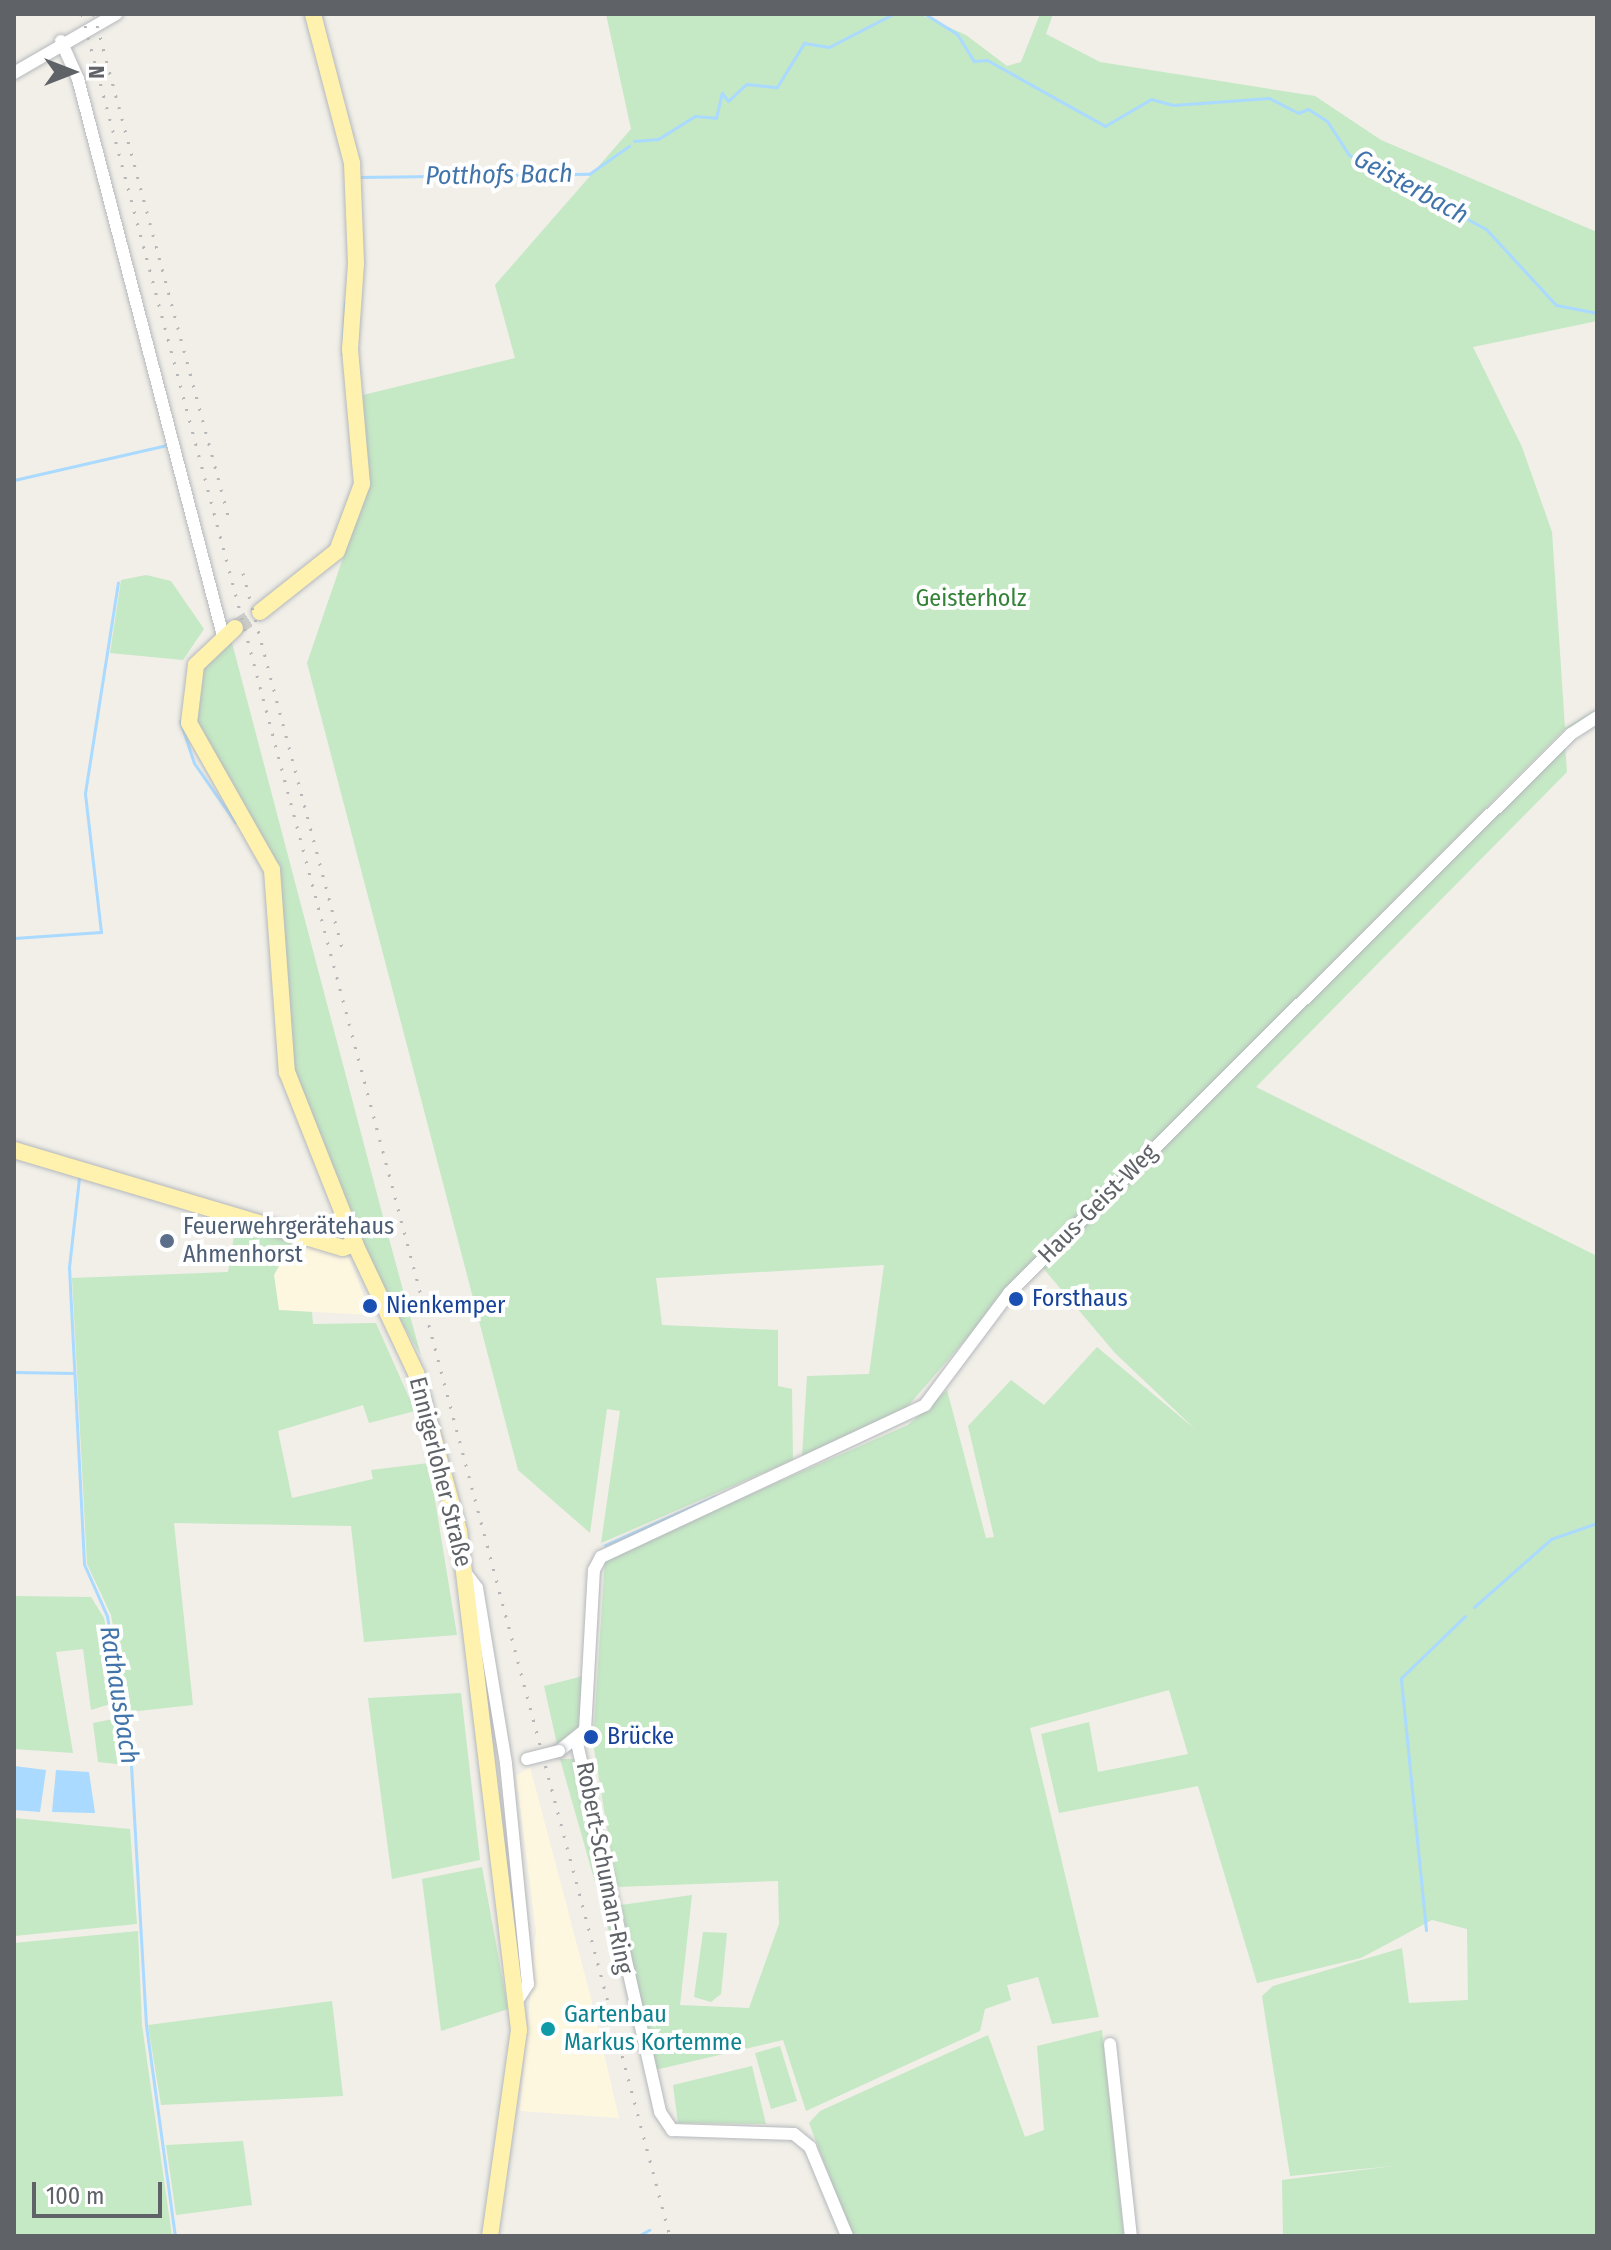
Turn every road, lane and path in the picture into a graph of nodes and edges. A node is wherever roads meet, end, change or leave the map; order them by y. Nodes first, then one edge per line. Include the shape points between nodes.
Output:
1 (116, 14) edge
2 (313, 14) edge
3 (61, 41) junction
4 (14, 73) edge
5 (260, 612) tunnel mouth
6 (229, 632) joint
7 (1597, 717) edge
8 (14, 1150) edge
9 (355, 1244) junction
10 (465, 1572) junction
11 (577, 1743) junction
12 (506, 1764) junction
13 (517, 2001) junction
14 (1110, 2044) dead end
15 (490, 2236) edge
16 (847, 2236) edge
17 (1131, 2236) edge

1 - 3 street
2 - 5 main road via 352,163 356,263 350,349 362,484 337,551
3 - 4 street
3 - 6 street via 78,79
6 - 9 main road, Ennigerloher Straße via 190,678 189,723 272,870 282,1050
7 - 11 street, Haus-Geist-Weg via 1571,734 1009,1293 925,1405 601,1557 594,1570 585,1730
8 - 9 main road via 343,1248
9 - 10 main road, Ennigerloher Straße via 424,1397
10 - 12 street via 477,1588
10 - 13 main road, Ennigerloher Straße via 484,1778
11 - 12 street, bridge
11 - 16 street, Robert-Schuman-Ring via 660,2112 672,2130 794,2134 810,2147
12 - 13 street via 528,1984
13 - 15 main road, Ennigerloher Straße via 518,2050
14 - 17 street via 1126,2138

